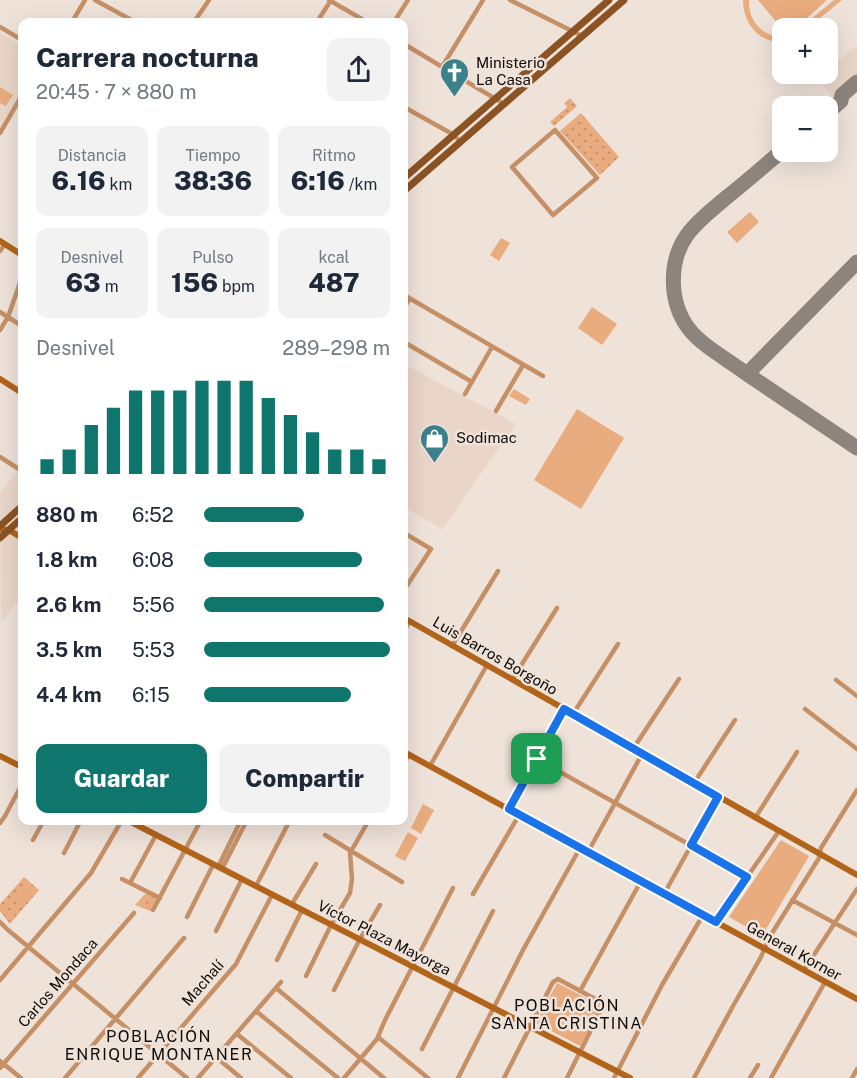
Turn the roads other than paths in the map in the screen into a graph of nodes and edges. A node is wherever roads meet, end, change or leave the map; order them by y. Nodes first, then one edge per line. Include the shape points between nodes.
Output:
1 (85, 0) edge
2 (95, 0) edge
3 (208, 0) edge
4 (330, 0) edge
5 (408, 0) edge
6 (483, 0) edge
7 (510, 0) edge
8 (609, 0) edge
9 (624, 0) edge
10 (123, 16) joint
11 (74, 18) edge
12 (127, 18) edge
13 (197, 18) edge
14 (319, 18) edge
15 (360, 18) edge
16 (397, 18) edge
17 (0, 27) edge
18 (573, 31) junction
19 (582, 36) junction
20 (18, 38) edge
21 (408, 46) edge
22 (442, 67) junction
23 (496, 99) junction
24 (18, 104) edge
25 (505, 104) junction
26 (408, 109) edge
27 (0, 133) edge
28 (454, 135) junction
29 (460, 142) junction
30 (512, 167) joint
31 (408, 175) edge
32 (408, 188) edge
33 (2, 243) edge
34 (0, 251) edge
35 (18, 253) edge
36 (18, 288) edge
37 (409, 299) edge
38 (0, 312) edge
39 (8, 317) junction
40 (18, 323) edge
41 (0, 330) edge
42 (408, 344) edge
43 (492, 346) junction
44 (523, 365) junction
45 (543, 376) dead end
46 (0, 379) edge
47 (472, 382) junction
48 (18, 390) edge
49 (465, 394) dead end
50 (496, 411) dead end
51 (0, 457) edge
52 (18, 468) edge
53 (18, 510) edge
54 (18, 522) edge
55 (0, 527) edge
56 (9, 530) junction
57 (408, 535) edge
58 (18, 536) edge
59 (0, 538) edge
60 (498, 571) dead end
61 (408, 576) edge
62 (411, 578) junction
63 (408, 583) edge
64 (557, 608) dead end
65 (410, 622) joint
66 (408, 625) edge
67 (618, 644) dead end
68 (452, 646) junction
69 (487, 665) junction
70 (679, 679) dead end
71 (512, 680) junction
72 (836, 680) dead end
73 (857, 696) edge
74 (564, 709) junction
75 (805, 709) dead end
76 (573, 714) junction
77 (735, 720) dead end
78 (633, 749) junction
79 (857, 749) edge
80 (797, 752) dead end
81 (408, 754) edge
82 (642, 754) junction
83 (0, 756) edge
84 (537, 759) junction
85 (18, 765) edge
86 (430, 766) junction
87 (694, 783) junction
88 (857, 790) edge
89 (18, 791) edge
90 (718, 797) junction
91 (615, 803) junction
92 (509, 809) junction
93 (519, 814) junction
94 (2, 817) edge
95 (755, 818) junction
96 (0, 823) edge
97 (41, 825) edge
98 (78, 825) edge
99 (121, 825) edge
100 (135, 825) edge
101 (198, 825) edge
102 (239, 825) edge
103 (244, 825) edge
104 (287, 825) edge
105 (366, 825) edge
106 (778, 831) junction
107 (156, 835) junction
108 (325, 835) dead end
109 (33, 840) dead end
110 (691, 845) junction
111 (580, 848) junction
112 (186, 850) junction
113 (351, 851) junction
114 (588, 852) junction
115 (64, 853) dead end
116 (820, 855) junction
117 (316, 864) dead end
118 (218, 867) junction
119 (857, 874) edge
120 (747, 877) junction
121 (122, 879) dead end
122 (242, 879) junction
123 (641, 881) junction
124 (402, 882) dead end
125 (130, 883) junction
126 (256, 886) junction
127 (453, 888) dead end
128 (857, 889) edge
129 (272, 894) junction
130 (473, 894) dead end
131 (664, 894) junction
132 (160, 898) junction
133 (792, 900) junction
134 (292, 904) junction
135 (380, 905) dead end
136 (153, 910) dead end
137 (302, 910) junction
138 (493, 911) dead end
139 (134, 913) dead end
140 (702, 915) junction
141 (187, 917) dead end
142 (0, 922) edge
143 (716, 922) junction
144 (835, 923) junction
145 (331, 925) junction
146 (216, 931) dead end
147 (857, 935) edge
148 (184, 938) dead end
149 (360, 939) junction
150 (28, 947) junction
151 (764, 949) junction
152 (277, 960) dead end
153 (413, 966) junction
154 (804, 970) junction
155 (306, 976) dead end
156 (0, 980) edge
157 (281, 982) dead end
158 (825, 982) junction
159 (72, 984) junction
160 (453, 987) junction
161 (276, 988) junction
162 (333, 990) dead end
163 (580, 990) junction
164 (857, 999) edge
165 (494, 1008) junction
166 (256, 1011) junction
167 (115, 1019) junction
168 (530, 1027) junction
169 (237, 1034) junction
170 (378, 1037) junction
171 (422, 1048) dead end
172 (580, 1052) junction
173 (158, 1055) junction
174 (216, 1058) junction
175 (360, 1058) junction
176 (1, 1065) edge
177 (758, 1065) dead end
178 (857, 1069) edge
179 (616, 1075) edge
180 (66, 1077) edge
181 (21, 1078) edge
182 (138, 1078) edge
183 (187, 1078) edge
184 (198, 1078) edge
185 (241, 1078) edge
186 (291, 1078) edge
187 (338, 1078) edge
188 (344, 1078) edge
189 (384, 1078) edge
190 (428, 1078) edge
191 (458, 1078) edge
192 (504, 1078) edge
193 (567, 1078) edge
194 (630, 1078) edge
195 (694, 1078) edge
196 (751, 1078) edge
197 (771, 1078) edge
198 (852, 1078) edge

1 - 11 street
2 - 10 street
3 - 13 street
4 - 14 street
4 - 15 street
5 - 16 street
6 - 22 street
7 - 18 street
8 - 18 main road
9 - 19 main road
10 - 12 street
17 - 20 street
18 - 19 street
18 - 23 main road
19 - 25 main road
21 - 22 street
22 - 23 street
23 - 25 street
23 - 28 main road
24 - 27 street
25 - 29 main road
26 - 28 street
28 - 29 street
28 - 31 main road
29 - 32 main road
30 - 30 street via 554,215 597,178 555,130
33 - 34 street
33 - 35 street
36 - 39 street
37 - 43 street
38 - 39 street
39 - 40 street
39 - 41 street
42 - 47 street
43 - 44 street
43 - 47 street
44 - 45 street
44 - 50 street
46 - 48 street
47 - 49 street
51 - 52 street
53 - 55 main road
54 - 56 main road
55 - 56 street
56 - 58 street
56 - 59 main road
57 - 62 street via 431,549
60 - 68 street
61 - 62 street
62 - 63 street
64 - 71 street
65 - 66 street
65 - 68 street, Luis Barros Borgoño
67 - 76 street
68 - 69 street, Luis Barros Borgoño
69 - 71 street, Luis Barros Borgoño
69 - 86 street
70 - 78 street
71 - 74 street, Luis Barros Borgoño
72 - 73 street
74 - 76 street, Luis Barros Borgoño
74 - 84 street
75 - 79 street
76 - 78 street, Luis Barros Borgoño
77 - 87 street
78 - 82 street, Luis Barros Borgoño
80 - 95 street
81 - 86 street, General Korner
82 - 87 street, Luis Barros Borgoño
82 - 91 street
83 - 85 street
84 - 91 street
84 - 92 street
86 - 92 street, General Korner
87 - 90 street, Luis Barros Borgoño
88 - 116 street
89 - 94 street
90 - 95 street, Luis Barros Borgoño
90 - 110 street
91 - 110 street
91 - 114 street
92 - 93 street, General Korner
93 - 111 street, General Korner
93 - 130 street
94 - 96 street
95 - 106 street, Luis Barros Borgoño
97 - 109 street
98 - 115 street
99 - 150 street via 92,873
100 - 107 street, Víctor Plaza Mayorga
101 - 112 street
102 - 118 street
103 - 118 street
104 - 126 street
105 - 113 street
106 - 116 street, Luis Barros Borgoño
106 - 120 street
107 - 112 street, Víctor Plaza Mayorga
107 - 125 street
108 - 113 street
110 - 120 street
110 - 131 street
111 - 114 street, General Korner
111 - 165 street
112 - 118 street, Víctor Plaza Mayorga
112 - 132 street
113 - 124 street
113 - 145 street via 351,888
114 - 123 street, General Korner
116 - 119 street, Luis Barros Borgoño
116 - 133 street
117 - 134 street
118 - 122 street, Víctor Plaza Mayorga
118 - 141 street
120 - 143 street
121 - 125 street
122 - 126 street, Víctor Plaza Mayorga
122 - 146 street
123 - 131 street, General Korner
123 - 163 street
125 - 132 street
126 - 129 street, Víctor Plaza Mayorga
127 - 153 street
128 - 144 street
129 - 134 street, Víctor Plaza Mayorga
129 - 173 street, Machalí via 238,961
131 - 140 street, General Korner
132 - 136 street
133 - 144 street
133 - 151 street
134 - 137 street, Víctor Plaza Mayorga
135 - 149 street
137 - 145 street, Víctor Plaza Mayorga
137 - 152 street
138 - 160 street
139 - 159 street, Carlos Mondaca
140 - 143 street, General Korner
140 - 179 street
142 - 150 street
143 - 151 street, General Korner
144 - 147 street
144 - 154 street
145 - 149 street, Víctor Plaza Mayorga
145 - 155 street
148 - 167 street
149 - 153 street, Víctor Plaza Mayorga
149 - 162 street
150 - 156 street
150 - 159 street
151 - 154 street, General Korner
151 - 195 street
153 - 160 street, Víctor Plaza Mayorga
153 - 170 street
154 - 158 street, General Korner
157 - 161 street
158 - 164 street, General Korner
158 - 197 street
159 - 167 street
159 - 176 street, Carlos Mondaca
160 - 165 street, Víctor Plaza Mayorga
160 - 171 street
161 - 166 street
161 - 175 street
163 - 168 street via 560,980 553,982
163 - 172 street via 603,1004
165 - 168 street, Víctor Plaza Mayorga
165 - 191 street
166 - 169 street
166 - 187 street
167 - 173 street
167 - 180 street
168 - 172 street, Víctor Plaza Mayorga
168 - 192 street
169 - 174 street
169 - 186 street
170 - 175 street
170 - 190 street
172 - 179 street, Víctor Plaza Mayorga
172 - 193 street
173 - 182 street, Machalí
173 - 183 street
174 - 184 street
174 - 185 street
175 - 188 street
175 - 189 street
176 - 181 street
177 - 196 street
178 - 198 street
179 - 194 street, Víctor Plaza Mayorga

